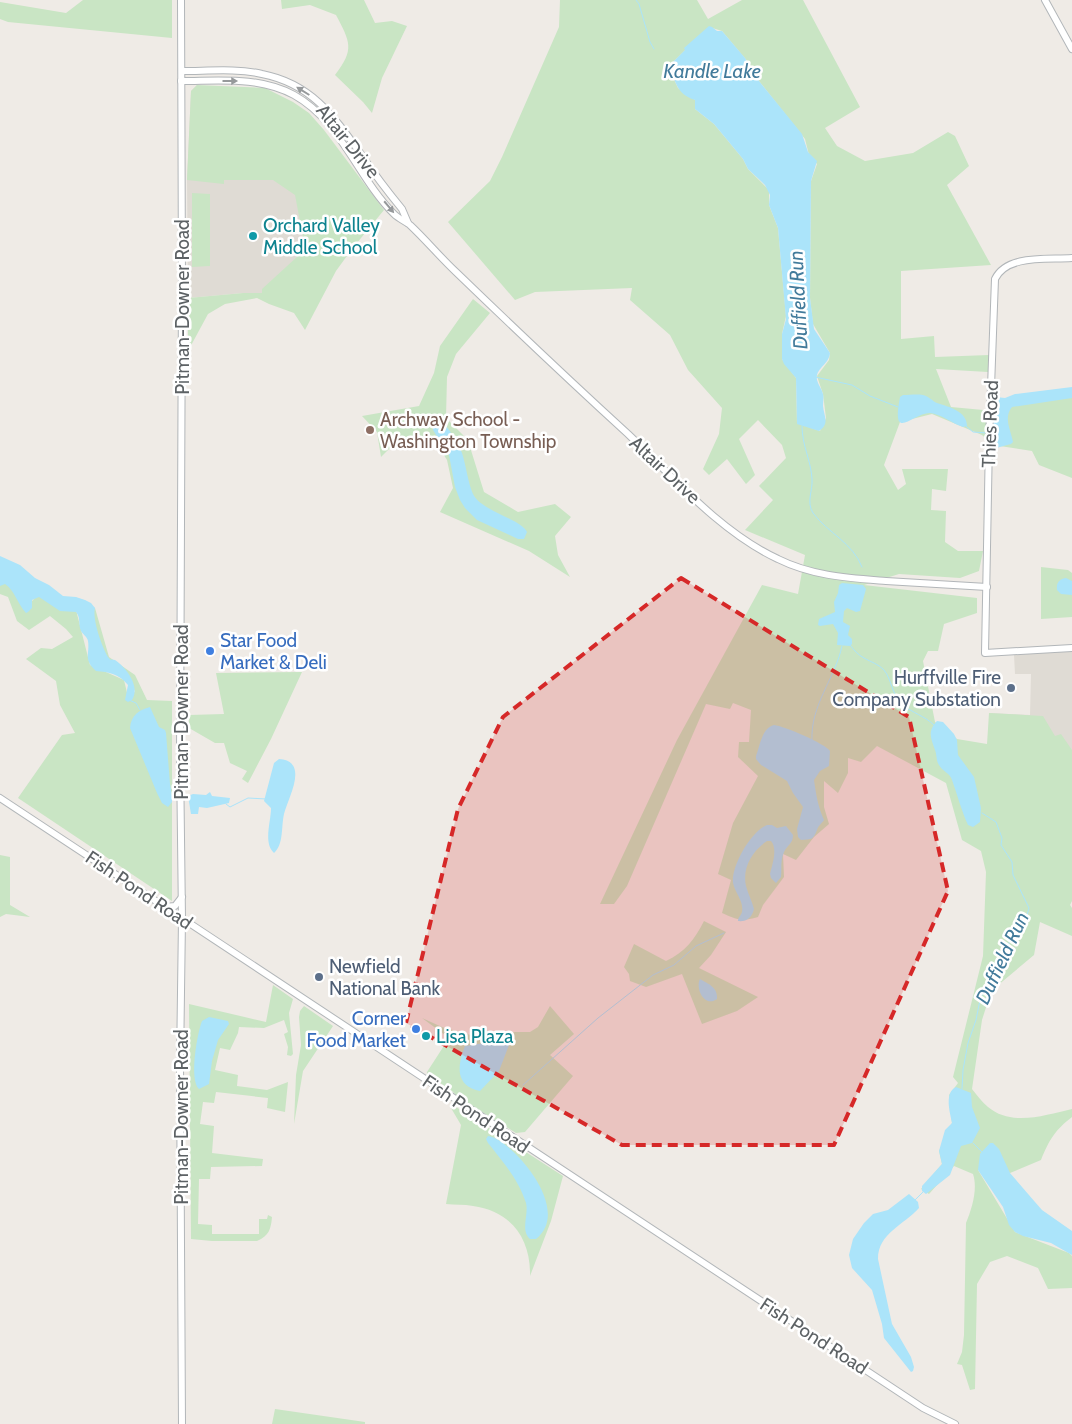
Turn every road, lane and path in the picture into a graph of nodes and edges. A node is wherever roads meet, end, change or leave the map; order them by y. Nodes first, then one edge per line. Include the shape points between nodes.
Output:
1 (181, 0) edge
2 (1045, 0) edge
3 (1072, 49) edge
4 (182, 71) junction
5 (181, 81) junction
6 (408, 223) junction
7 (1072, 258) edge
8 (987, 587) junction
9 (1072, 648) edge
10 (0, 798) edge
11 (182, 896) junction
12 (165, 907) junction
13 (182, 919) junction
14 (200, 931) junction
15 (182, 940) junction
16 (182, 1424) edge
17 (955, 1424) edge

1 - 4 street, Pitman-Downer Road
2 - 3 street
4 - 5 street, Pitman-Downer Road
6 -> 4 street, Altair Drive via 402,209 339,123 310,95 288,82 261,73
5 -> 6 street, Altair Drive via 250,81 297,96 325,120 387,206
5 - 11 street, Pitman-Downer Road
6 - 8 street, Altair Drive via 566,377 712,514 742,538 788,563 830,576
7 - 8 street, Thies Road via 1013,262 1004,267 996,279
8 - 9 street, Thies Road via 985,653
10 - 12 street, Fish Pond Road
11 - 12 street via 175,906
11 - 13 street, Pitman-Downer Road
12 - 13 street, Fish Pond Road
13 - 14 street, Fish Pond Road
13 - 15 street, Pitman-Downer Road
14 - 15 street via 188,930
14 - 17 street, Fish Pond Road via 923,1408
15 - 16 street, Pitman-Downer Road

